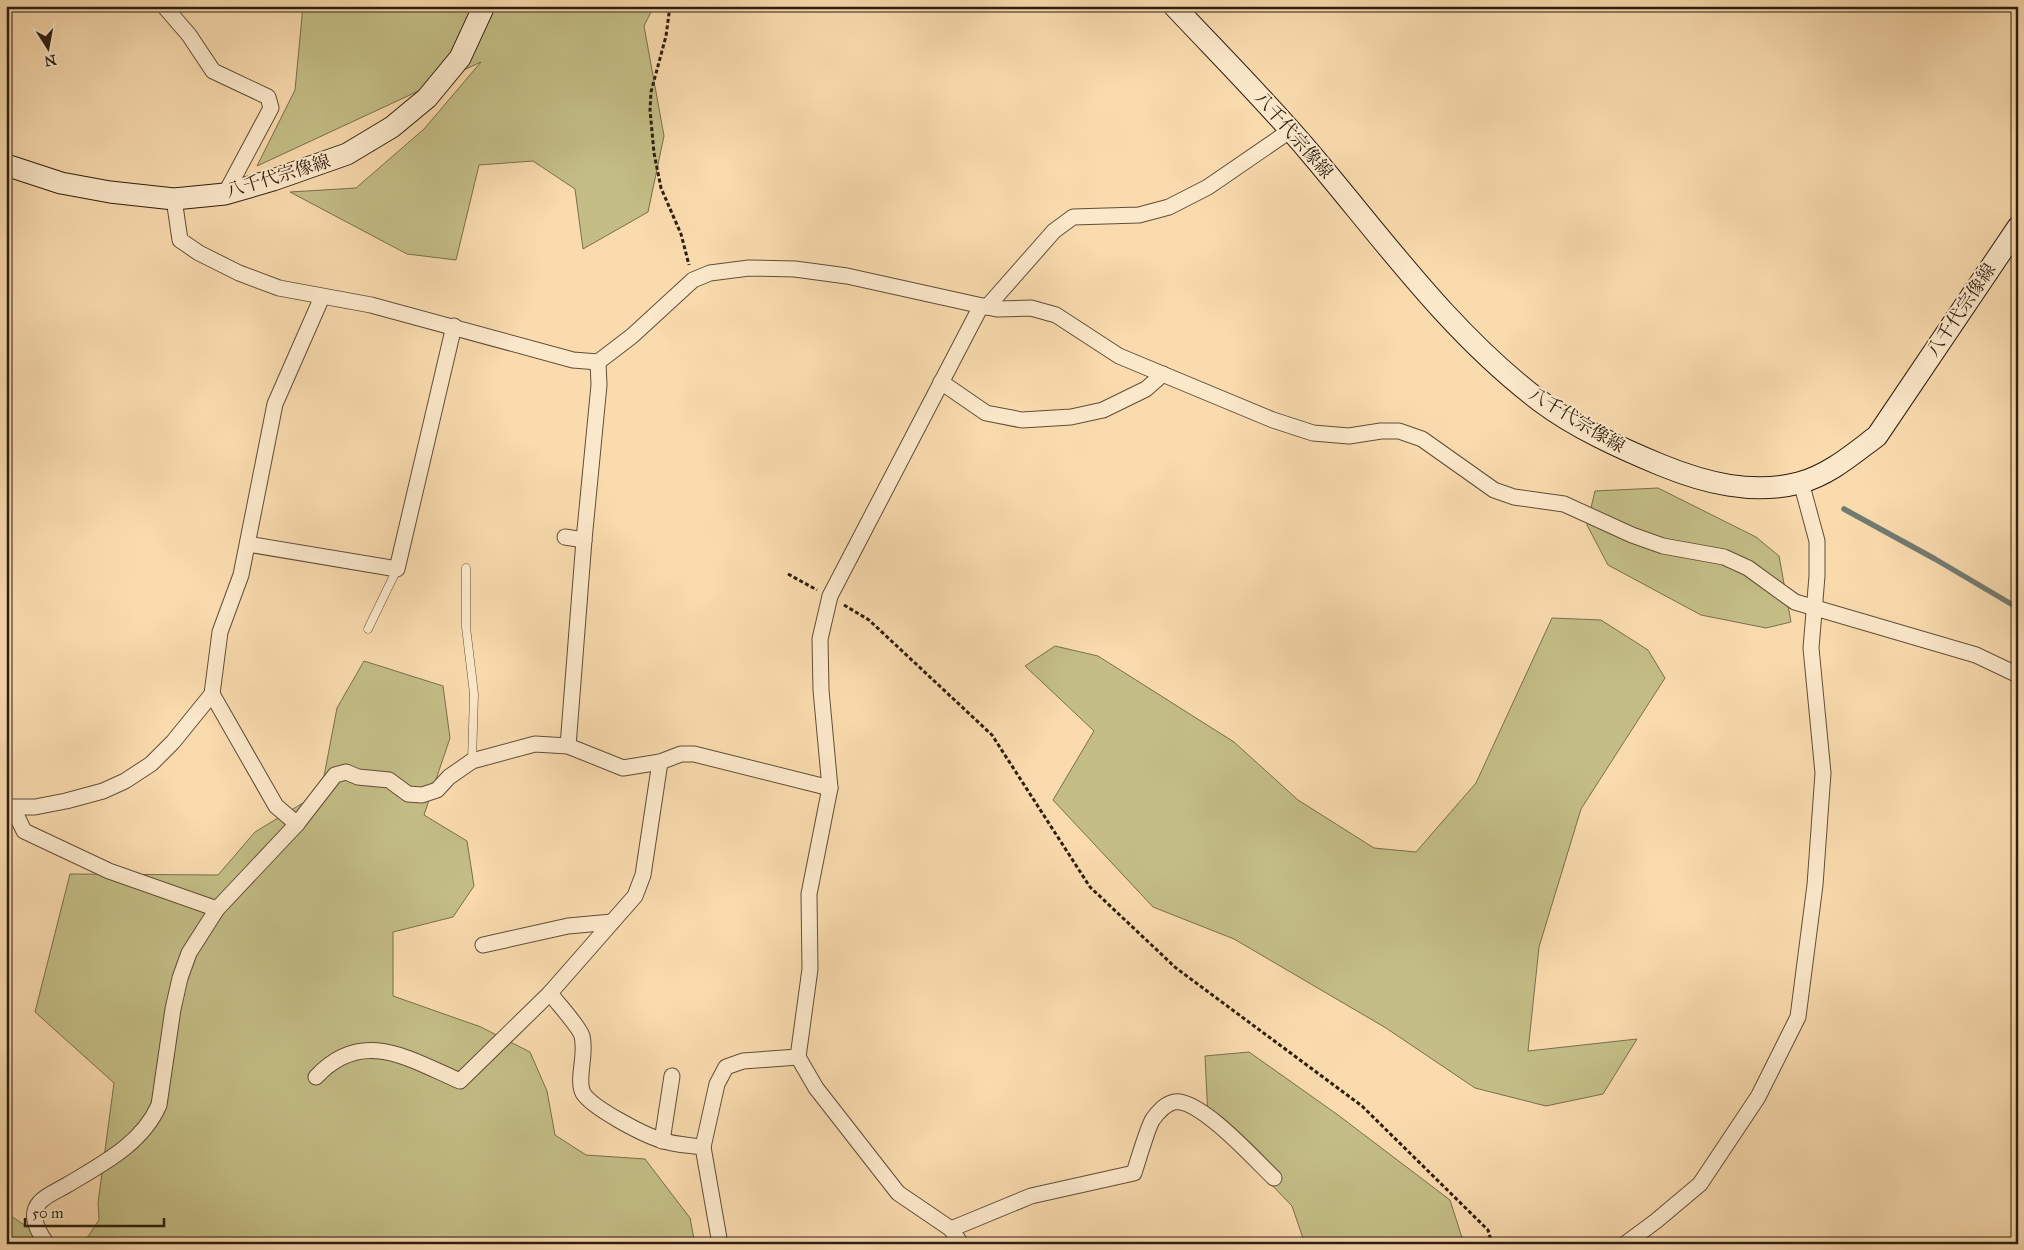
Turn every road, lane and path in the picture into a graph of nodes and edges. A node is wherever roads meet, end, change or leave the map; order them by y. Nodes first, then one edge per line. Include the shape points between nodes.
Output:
1 (164, 6) edge
2 (484, 6) edge
3 (670, 6) edge
4 (1174, 6) edge
5 (1291, 130) junction
6 (7, 167) edge
7 (225, 194) junction
8 (174, 199) junction
9 (2018, 227) edge
10 (693, 280) junction
11 (322, 297) junction
12 (984, 307) junction
13 (454, 326) junction
14 (598, 362) junction
15 (1163, 374) junction
16 (941, 382) junction
17 (1801, 482) junction
18 (565, 537) dead end
19 (584, 540) junction
20 (248, 544) junction
21 (466, 568) dead end
22 (397, 570) junction
23 (788, 574) dead end
24 (830, 596) junction
25 (1814, 608) junction
26 (368, 630) dead end
27 (2018, 675) edge
28 (212, 694) junction
29 (568, 746) junction
30 (472, 761) junction
31 (660, 762) junction
32 (830, 788) junction
33 (8, 810) edge
34 (297, 824) junction
35 (217, 908) junction
36 (612, 922) junction
37 (483, 945) dead end
38 (550, 993) junction
39 (798, 1057) junction
40 (672, 1076) dead end
41 (316, 1077) dead end
42 (662, 1141) junction
43 (703, 1147) junction
44 (1274, 1178) dead end
45 (950, 1229) junction
46 (47, 1244) edge
47 (720, 1244) edge
48 (961, 1244) edge
49 (1492, 1244) edge
50 (1625, 1244) edge

1 - 7 street via 189,35 213,71 268,97 271,108
2 - 7 main road, 八千代宗像線 via 460,58 427,98 392,128 347,154
3 - 10 path via 666,36 651,92 652,136 662,188 681,234
4 - 5 main road, 八千代宗像線
5 - 12 street via 1208,187 1169,207 1139,215 1072,217 1054,231
5 - 17 main road, 八千代宗像線 via 1430,297 1486,357 1542,402 1594,435 1690,477 1738,487 1773,487
6 - 8 main road, 八千代宗像線 via 61,183
7 - 8 main road, 八千代宗像線
8 - 11 street via 180,240 199,253 238,273 279,288
9 - 17 main road, 八千代宗像線 via 1877,436 1846,460
10 - 12 street via 749,268 795,269 847,276
10 - 14 street via 632,336
11 - 13 street via 371,305
11 - 20 street via 276,404
12 - 15 street via 1031,308 1056,315 1119,356
12 - 16 street
13 - 14 street via 573,360
13 - 22 street
14 - 19 street via 599,385
15 - 16 street via 1146,389 1103,410 1071,417 1022,420 986,413
15 - 25 street via 1273,420 1313,433 1349,436 1400,431 1422,439 1494,490 1514,497 1564,504 1663,546 1724,557 1748,568 1795,602
16 - 24 street
17 - 25 street via 1817,541
18 - 19 street
19 - 29 street
20 - 22 street
20 - 28 street via 220,632
21 - 30 lane via 466,627 474,694
22 - 26 lane
23 - 24 path
24 - 32 street via 820,640
24 - 49 path via 870,620 992,735 1090,887 1176,968 1362,1106 1488,1230
25 - 27 street via 1976,655
25 - 50 street via 1811,648 1824,773 1815,885 1798,1017 1758,1097 1700,1184
28 - 33 street via 173,742 151,764 125,781 66,801
28 - 34 street via 276,806
29 - 30 street via 535,744
29 - 31 street via 623,768
30 - 34 street via 437,790 422,795 408,794 389,780 340,772
31 - 32 street via 681,754 694,754
31 - 36 street via 643,875 635,896
32 - 39 street via 809,894 810,968
33 - 35 street via 24,831 109,872
34 - 35 street
35 - 46 street via 189,953 180,978 158,1105 153,1117 121,1152 40,1202 34,1217
36 - 37 street via 568,926
36 - 38 street
38 - 41 street via 460,1081 406,1057 374,1049 352,1052 327,1064
38 - 42 street via 581,1035 584,1058 580,1080 584,1093 628,1126
39 - 43 street via 743,1061 726,1067 717,1084
39 - 45 street via 816,1088 898,1193
40 - 42 street
42 - 43 street
43 - 47 street
44 - 45 street via 1217,1122 1191,1106 1176,1102 1165,1106 1152,1120 1134,1173 1031,1196
45 - 48 street

